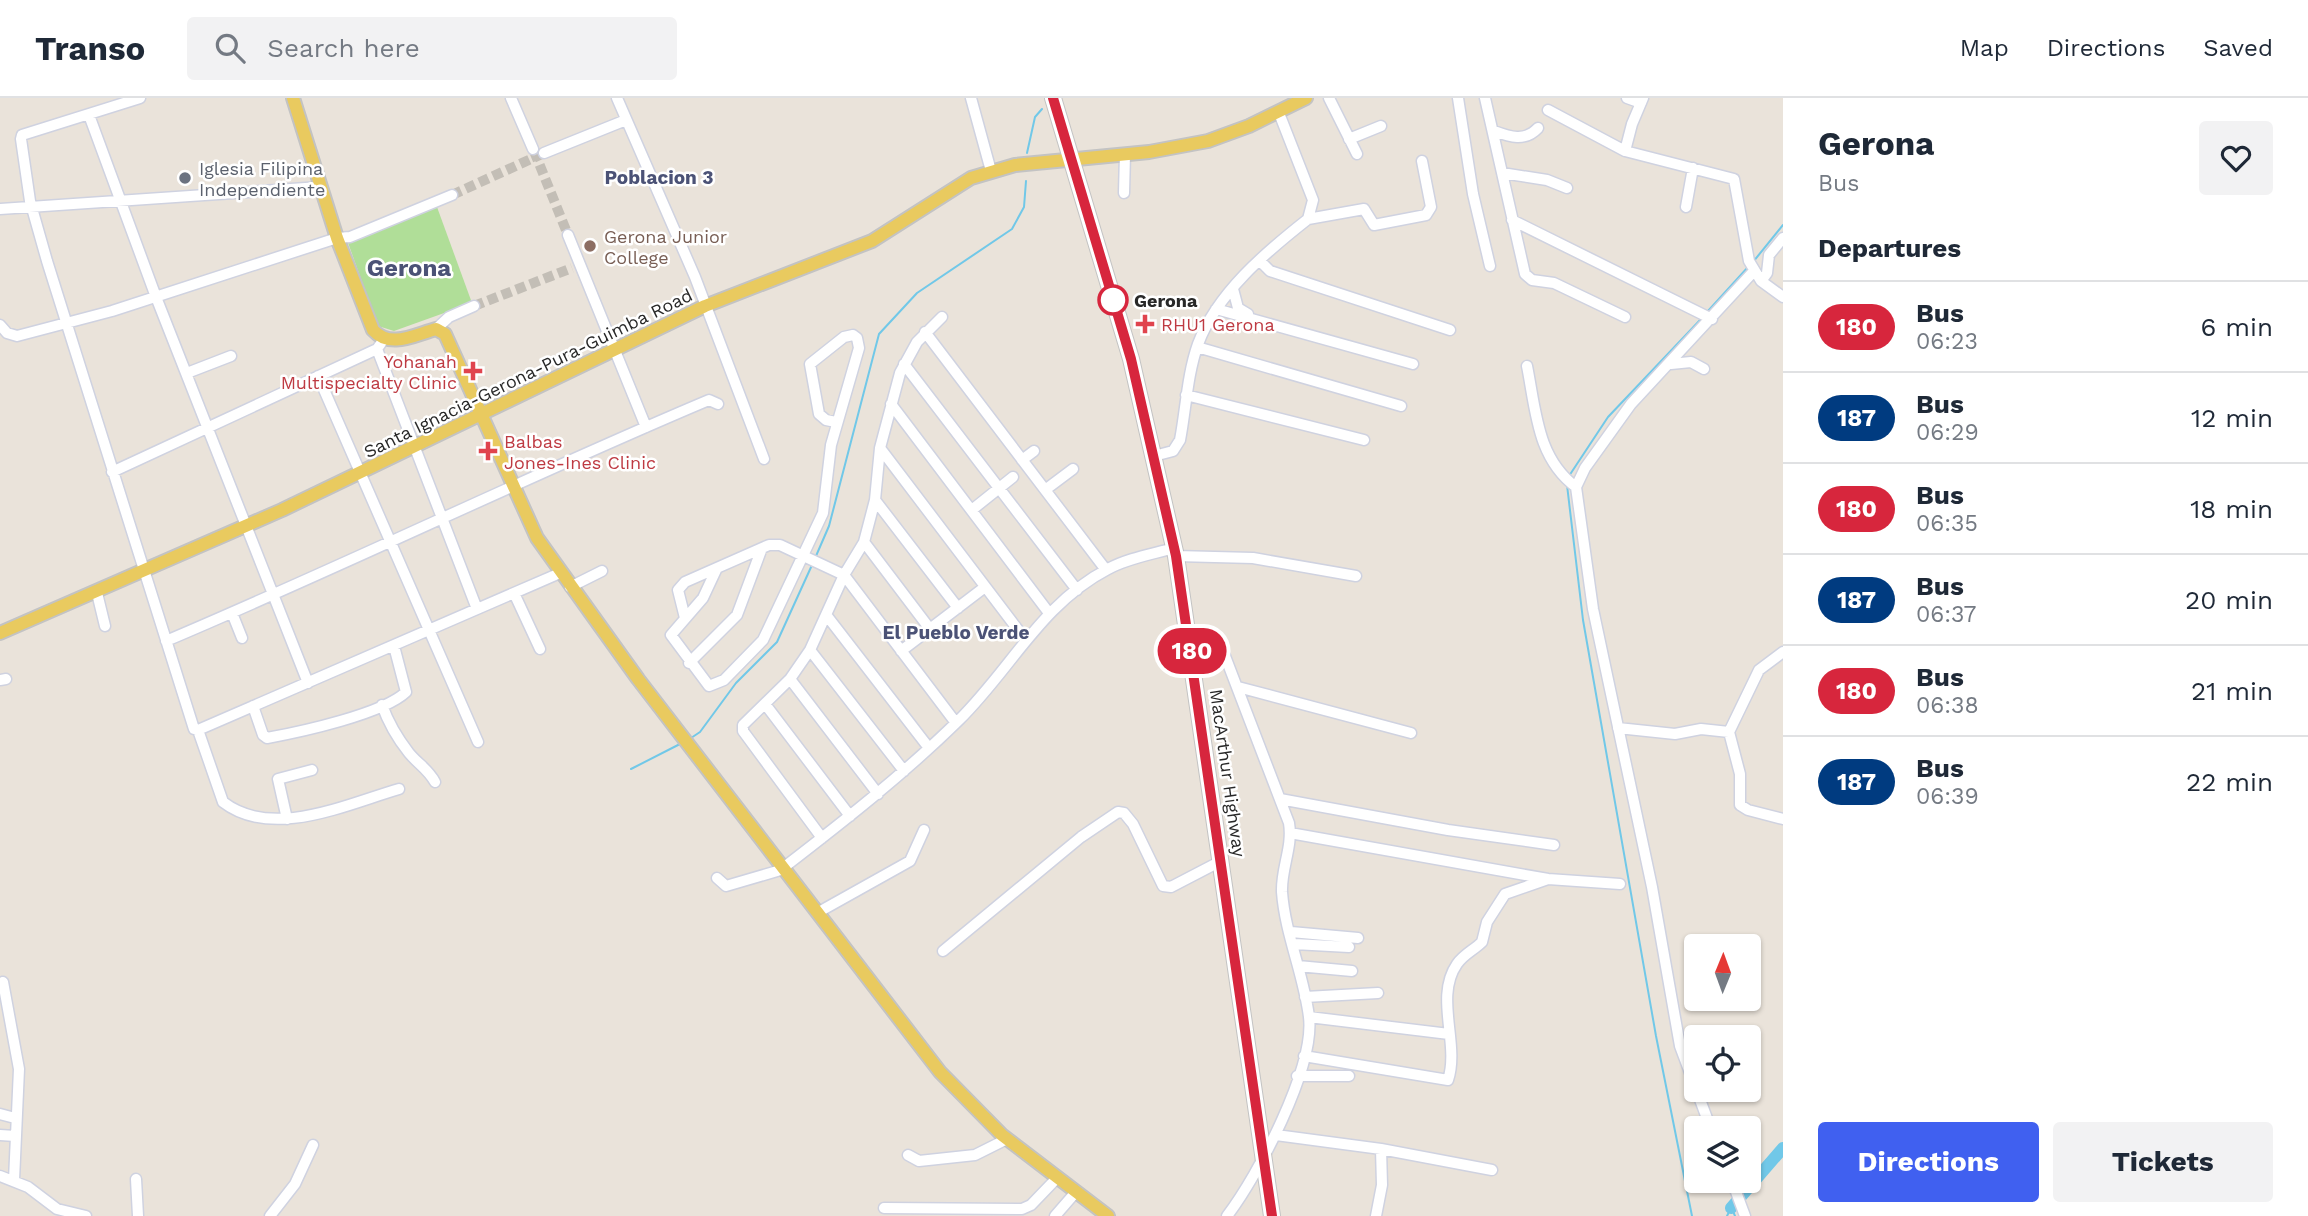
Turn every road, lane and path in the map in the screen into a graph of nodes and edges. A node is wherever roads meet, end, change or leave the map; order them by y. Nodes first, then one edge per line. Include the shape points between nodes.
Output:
1 (140, 98) edge
2 (293, 98) edge
3 (511, 98) edge
4 (617, 98) edge
5 (971, 98) edge
6 (1053, 98) edge
7 (1306, 98) edge
8 (1329, 98) edge
9 (1458, 98) edge
10 (1485, 98) edge
11 (1627, 98) edge
12 (1642, 101) edge
13 (1548, 110) dead end
14 (1279, 113) junction
15 (89, 115) junction
16 (626, 120) junction
17 (1381, 125) dead end
18 (1538, 128) dead end
19 (1494, 131) junction
20 (1349, 139) junction
21 (1625, 151) junction
22 (1125, 154) junction
23 (1357, 154) dead end
24 (1072, 161) junction
25 (1422, 161) dead end
26 (1693, 168) junction
27 (991, 171) junction
28 (1503, 173) junction
29 (320, 187) junction
30 (1567, 188) dead end
31 (1124, 193) dead end
32 (452, 195) tunnel mouth
33 (122, 203) junction
34 (32, 206) junction
35 (1686, 207) dead end
36 (0, 209) edge
37 (1308, 219) junction
38 (1512, 220) junction
39 (568, 235) tunnel mouth
40 (337, 238) junction
41 (1783, 238) edge
42 (1260, 261) junction
43 (1490, 266) dead end
44 (1754, 271) junction
45 (1761, 281) junction
46 (1233, 289) junction
47 (156, 297) junction
48 (1783, 298) edge
49 (474, 306) tunnel mouth
50 (705, 306) junction
51 (1216, 309) junction
52 (943, 317) dead end
53 (1625, 317) dead end
54 (1257, 319) junction
55 (1712, 320) junction
56 (66, 323) junction
57 (0, 325) edge
58 (436, 329) junction
59 (1450, 330) dead end
60 (925, 332) junction
61 (380, 344) junction
62 (1197, 347) junction
63 (615, 352) junction
64 (231, 356) dead end
65 (1413, 364) dead end
66 (1670, 364) junction
67 (904, 365) junction
68 (1527, 366) dead end
69 (1704, 369) dead end
70 (187, 373) junction
71 (318, 376) junction
72 (1186, 395) junction
73 (718, 404) dead end
74 (891, 404) junction
75 (1401, 406) dead end
76 (481, 416) junction
77 (836, 422) junction
78 (646, 427) junction
79 (209, 428) junction
80 (1364, 440) dead end
81 (415, 446) junction
82 (880, 448) junction
83 (1034, 451) dead end
84 (1154, 456) junction
85 (765, 459) dead end
86 (1022, 460) junction
87 (1073, 469) dead end
88 (112, 472) junction
89 (361, 473) junction
90 (1013, 477) dead end
91 (512, 485) junction
92 (1576, 487) junction
93 (999, 488) junction
94 (1045, 490) junction
95 (874, 500) junction
96 (973, 509) junction
97 (443, 520) junction
98 (247, 527) junction
99 (392, 542) junction
100 (864, 542) junction
101 (762, 548) junction
102 (1175, 552) junction
103 (804, 556) junction
104 (717, 568) junction
105 (1106, 570) junction
106 (602, 571) dead end
107 (145, 573) junction
108 (560, 573) junction
109 (844, 575) junction
110 (1356, 576) dead end
111 (570, 587) junction
112 (985, 587) junction
113 (1077, 590) junction
114 (97, 593) junction
115 (514, 593) junction
116 (275, 594) junction
117 (958, 608) junction
118 (477, 609) junction
119 (232, 613) junction
120 (1049, 613) junction
121 (827, 616) junction
122 (685, 618) junction
123 (105, 626) dead end
124 (930, 629) junction
125 (429, 630) junction
126 (0, 633) edge
127 (242, 638) dead end
128 (1025, 639) junction
129 (1190, 639) junction
130 (166, 641) junction
131 (394, 646) junction
132 (540, 649) dead end
133 (810, 650) junction
134 (901, 651) junction
135 (1783, 652) edge
136 (689, 663) junction
137 (790, 679) junction
138 (308, 683) junction
139 (1238, 687) junction
140 (765, 704) junction
141 (382, 705) junction
142 (253, 706) junction
143 (956, 723) junction
144 (1618, 728) junction
145 (198, 730) junction
146 (1411, 733) dead end
147 (1729, 733) junction
148 (478, 741) dead end
149 (929, 748) junction
150 (312, 770) dead end
151 (904, 771) junction
152 (435, 782) dead end
153 (399, 789) dead end
154 (878, 794) junction
155 (1280, 799) junction
156 (850, 816) junction
157 (1783, 819) edge
158 (287, 820) junction
159 (924, 830) dead end
160 (1290, 833) junction
161 (822, 838) junction
162 (1554, 845) dead end
163 (1221, 861) junction
164 (783, 869) junction
165 (717, 878) dead end
166 (1548, 879) junction
167 (1620, 884) dead end
168 (817, 913) junction
169 (1291, 932) junction
170 (1358, 938) dead end
171 (1294, 944) junction
172 (1349, 947) dead end
173 (943, 950) dead end
174 (1298, 966) junction
175 (1352, 971) dead end
176 (3, 982) dead end
177 (1378, 993) dead end
178 (1305, 996) junction
179 (1309, 1017) junction
180 (1449, 1034) junction
181 (1304, 1056) junction
182 (1297, 1076) junction
183 (1349, 1076) dead end
184 (0, 1114) edge
185 (1706, 1116) edge
186 (15, 1118) junction
187 (0, 1135) edge
188 (1276, 1135) junction
189 (15, 1136) junction
190 (1007, 1139) junction
191 (313, 1145) dead end
192 (1381, 1149) junction
193 (908, 1155) dead end
194 (1263, 1156) junction
195 (1492, 1170) dead end
196 (0, 1176) edge
197 (136, 1179) dead end
198 (1056, 1179) junction
199 (14, 1180) junction
200 (1075, 1193) junction
201 (1736, 1193) edge
202 (884, 1208) dead end
203 (53, 1212) edge
204 (1745, 1215) edge
205 (86, 1216) edge
206 (138, 1216) edge
207 (270, 1216) edge
208 (1055, 1216) edge
209 (1107, 1216) edge
210 (1227, 1216) edge
211 (1272, 1216) edge
212 (1376, 1216) edge

1 - 15 street
2 - 29 main road
3 - 16 street via 538,151
4 - 16 street
5 - 27 street
6 - 24 highway, MacArthur Highway
7 - 14 main road, Santa Ignacia-Gerona-Pura-Guimba Road
8 - 20 street
9 - 43 street
10 - 19 street
11 - 12 street
12 - 21 street
13 - 21 street
14 - 22 main road, Santa Ignacia-Gerona-Pura-Guimba Road via 1208,141
14 - 37 street via 1313,200
15 - 33 street
15 - 34 street via 21,137
16 - 50 street
17 - 20 street
18 - 19 street via 1516,138
19 - 28 street
20 - 23 street
21 - 26 street
22 - 24 main road, Santa Ignacia-Gerona-Pura-Guimba Road
22 - 31 street
24 - 27 main road, Santa Ignacia-Gerona-Pura-Guimba Road
24 - 84 highway, MacArthur Highway via 1131,359
25 - 37 street via 1431,207 1426,215 1374,225 1364,209
26 - 35 street
26 - 44 street via 1734,179 1744,245
27 - 50 main road, Santa Ignacia-Gerona-Pura-Guimba Road via 971,178 872,241
28 - 30 street
28 - 38 street
29 - 33 street
29 - 40 main road
32 - 40 street
33 - 34 street
33 - 47 street
34 - 36 street
34 - 56 street
37 - 42 street
38 - 53 street via 1528,277
38 - 55 street
39 - 63 street via 576,266
40 - 47 street
40 - 61 main road
41 - 45 street via 1769,255
42 - 46 street
42 - 59 street via 1270,271
44 - 45 street
44 - 55 street
45 - 48 street
46 - 51 street
46 - 54 street via 1238,308
47 - 56 street
47 - 70 street
49 - 58 street via 449,317
50 - 63 main road, Santa Ignacia-Gerona-Pura-Guimba Road
50 - 85 street
51 - 54 street
51 - 62 street
52 - 60 street
54 - 65 street
55 - 66 street
56 - 57 street via 17,337
56 - 88 street
58 - 61 main road
58 - 76 main road via 450,342
60 - 67 street
60 - 86 street
61 - 71 street
61 - 81 street
62 - 72 street
62 - 75 street
63 - 76 main road, Santa Ignacia-Gerona-Pura-Guimba Road
63 - 78 street
64 - 70 street
66 - 69 street via 1691,362
66 - 92 street via 1614,426
67 - 74 street
67 - 93 street
68 - 92 street via 1551,463
70 - 79 street
71 - 79 street
71 - 89 street
72 - 80 street
72 - 84 street via 1180,440 1173,451
73 - 78 street via 709,400
74 - 82 street
74 - 96 street
76 - 81 main road, Santa Ignacia-Gerona-Pura-Guimba Road
76 - 91 main road
77 - 77 street via 859,348 857,338 850,335 810,364 819,414
77 - 103 street via 823,510
78 - 91 street
79 - 88 street
79 - 98 street
81 - 89 main road, Santa Ignacia-Gerona-Pura-Guimba Road
81 - 97 street
82 - 95 street
82 - 112 street
83 - 86 street
84 - 102 highway, MacArthur Highway
86 - 94 street
87 - 94 street
88 - 107 street
89 - 98 main road, Santa Ignacia-Gerona-Pura-Guimba Road
89 - 99 street
90 - 93 street
91 - 97 street
91 - 108 main road
92 - 144 street via 1593,609
93 - 96 street
93 - 113 street
94 - 105 street
95 - 100 street
95 - 117 street
96 - 120 street
97 - 99 street
97 - 118 street
98 - 107 main road, Santa Ignacia-Gerona-Pura-Guimba Road
98 - 116 street
99 - 116 street
99 - 125 street
100 - 109 street
100 - 124 street
101 - 103 street via 777,545
101 - 104 street
101 - 136 street via 737,615
102 - 105 street
102 - 110 street via 1253,558
102 - 129 highway, MacArthur Highway
103 - 109 street
103 - 136 street via 772,623 747,659 713,686 705,684
104 - 122 street via 703,598
104 - 122 street via 681,586 678,594
105 - 113 street
106 - 111 street
107 - 114 main road, Santa Ignacia-Gerona-Pura-Guimba Road
107 - 130 street
108 - 111 main road
108 - 115 street
109 - 121 street
109 - 134 street
111 - 164 main road
112 - 117 street
112 - 128 street
113 - 120 street
114 - 123 street
114 - 126 main road, Santa Ignacia-Gerona-Pura-Guimba Road
115 - 118 street
115 - 132 street
116 - 119 street
116 - 138 street
117 - 124 street
118 - 125 street
119 - 127 street
119 - 130 street
120 - 128 street
121 - 133 street
121 - 149 street
122 - 136 street via 671,635
124 - 134 street
125 - 131 street
125 - 148 street
128 - 143 street
129 - 139 street via 1221,651
129 - 163 highway, MacArthur Highway
130 - 145 street via 192,727
131 - 138 street
131 - 141 street via 406,692
133 - 137 street
133 - 151 street
134 - 143 street
135 - 147 street via 1759,670
137 - 140 street
137 - 154 street
138 - 142 street
139 - 146 street
139 - 155 street
140 - 156 street
140 - 161 street via 742,729
141 - 142 street via 333,723 267,738
141 - 152 street via 402,743
142 - 145 street
143 - 149 street
144 - 147 street
144 - 185 street via 1680,1046
145 - 158 street via 223,802 243,813
147 - 157 street via 1740,774 1742,807
149 - 151 street
150 - 158 street via 278,779
151 - 154 street
153 - 158 street
154 - 156 street
155 - 160 street
155 - 162 street
156 - 161 street
159 - 168 street via 910,862
160 - 166 street
160 - 169 street via 1282,891
161 - 164 street
163 - 173 street via 1171,887 1163,886 1133,824 1118,812
163 - 194 highway, MacArthur Highway
164 - 165 street via 726,886
164 - 168 main road
166 - 167 street
166 - 180 street via 1505,894 1487,922 1482,942 1454,968 1448,989
168 - 190 main road via 928,1058
169 - 170 street
169 - 171 street
171 - 172 street
171 - 174 street
174 - 175 street
174 - 178 street
176 - 186 street via 19,1069
177 - 178 street
178 - 179 street
179 - 180 street
179 - 181 street
180 - 181 street via 1448,1080
181 - 182 street
182 - 183 street
182 - 188 street
184 - 186 street
186 - 189 street
187 - 189 street
188 - 192 street
188 - 194 street
189 - 199 street
190 - 193 street via 975,1155 919,1161
190 - 198 main road
191 - 207 street via 295,1184
192 - 195 street
192 - 212 street via 1382,1185
194 - 210 street
194 - 211 highway, MacArthur Highway
196 - 199 street
197 - 206 street
198 - 200 main road
198 - 202 street via 1023,1209
199 - 203 street via 28,1186
200 - 208 street
200 - 209 main road
201 - 204 street
203 - 205 street

